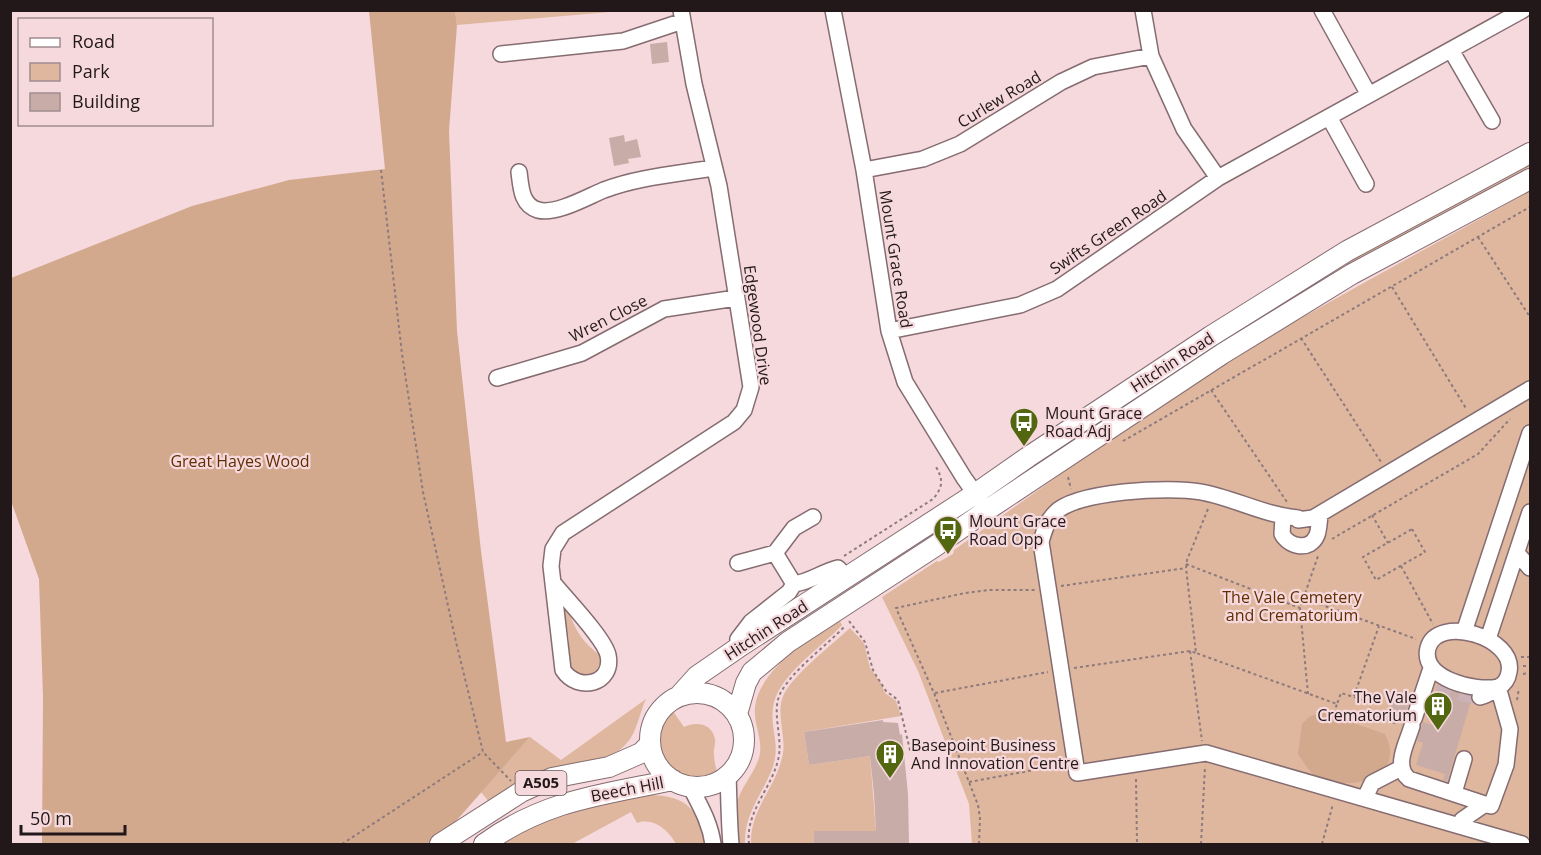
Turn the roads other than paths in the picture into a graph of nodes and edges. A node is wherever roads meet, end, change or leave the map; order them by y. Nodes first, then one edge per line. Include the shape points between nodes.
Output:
1 (833, 10) edge
2 (1143, 10) edge
3 (1322, 10) edge
4 (1523, 10) edge
5 (682, 16) edge
6 (1451, 50) junction
7 (501, 54) dead end
8 (1151, 56) junction
9 (1369, 95) junction
10 (1329, 117) junction
11 (1492, 121) dead end
12 (1530, 153) edge
13 (713, 168) junction
14 (864, 170) junction
15 (519, 172) dead end
16 (1218, 178) junction
17 (1530, 179) edge
18 (1366, 184) dead end
19 (736, 297) junction
20 (889, 331) junction
21 (497, 378) dead end
22 (1530, 389) edge
23 (1530, 433) edge
24 (975, 494) junction
25 (987, 510) junction
26 (1530, 512) edge
27 (1320, 516) junction
28 (813, 517) dead end
29 (1290, 517) junction
30 (775, 553) junction
31 (1517, 553) junction
32 (738, 563) dead end
33 (1530, 568) edge
34 (846, 577) junction
35 (794, 584) junction
36 (555, 585) junction
37 (1464, 632) junction
38 (1488, 639) junction
39 (742, 645) junction
40 (1431, 668) junction
41 (1439, 683) tunnel mouth
42 (1498, 687) junction
43 (679, 696) junction
44 (1480, 697) tunnel mouth
45 (737, 714) junction
46 (650, 744) junction
47 (1464, 759) dead end
48 (1401, 768) junction
49 (728, 776) junction
50 (681, 783) junction
51 (1454, 793) junction
52 (1365, 798) junction
53 (1485, 804) junction
54 (1460, 826) junction
55 (440, 844) edge
56 (484, 844) edge
57 (713, 844) edge
58 (731, 844) edge
59 (1522, 844) edge

1 - 14 street, Mount Grace Road
2 - 8 street
3 - 9 street
4 - 6 street, Swifts Green Road
5 - 7 street via 623,41 518,45
5 - 13 street, Edgewood Drive
6 - 9 street, Swifts Green Road
6 - 11 street
8 - 14 street, Curlew Road via 1093,68 1061,82 960,144 923,159
8 - 16 street via 1184,129
9 - 10 street, Swifts Green Road
10 - 16 street, Swifts Green Road
10 - 18 street
12 - 24 main road, Hitchin Road via 1347,250
13 - 15 street via 637,180 546,212 525,202
13 - 19 street, Edgewood Drive
14 - 20 street, Mount Grace Road
16 - 20 street, Swifts Green Road via 1058,289 1020,305
17 - 25 main road, Hitchin Road via 1352,274 1222,354
19 - 21 street, Wren Close via 664,309 582,353
19 - 36 street, Edgewood Drive via 752,387 744,410 734,422 563,533 553,549
20 - 24 street, Mount Grace Road via 905,382
22 - 27 street
23 - 37 street
24 - 25 street, Mount Grace Road
24 - 34 main road, Hitchin Road
25 - 45 main road, Hitchin Road via 762,662 746,683
26 - 31 street
27 - 29 street via 1306,520
27 - 29 street via 1316,536 1299,546 1290,544 1282,534
28 - 30 street via 794,528
29 - 52 street via 1199,492 1154,489 1073,501 1055,512 1044,528 1041,542 1077,773 1205,753
30 - 32 street
30 - 35 street
31 - 33 street
31 - 38 street
34 - 35 street via 838,568
34 - 39 main road, Hitchin Road
35 - 39 street via 751,622 738,639
36 - 36 street, Edgewood Drive via 563,670 573,681 595,682 608,668 608,656 594,632
37 - 38 street
37 - 40 street via 1433,638 1427,655
38 - 42 street via 1504,651 1510,666 1505,683
39 - 43 main road, Hitchin Road via 697,676
40 - 41 street
40 - 42 street via 1464,685
40 - 48 street
42 - 44 street
42 - 53 street via 1510,729 1506,765 1491,806
43 - 45 main road via 705,693 728,704
43 - 46 main road via 660,710
45 - 49 main road via 745,742 740,761
46 - 50 main road via 657,765
46 - 55 main road, Beech Hill / A505 via 641,753 609,767 552,778 521,792
47 - 51 street
48 - 51 street via 1409,779
48 - 52 street via 1372,783
49 - 50 main road, A505 via 710,786
49 - 58 street
50 - 56 main road, Beech Hill / A505 via 562,804 525,819
50 - 57 street via 705,814
51 - 53 street
52 - 54 street
53 - 54 street via 1462,820
54 - 59 street

